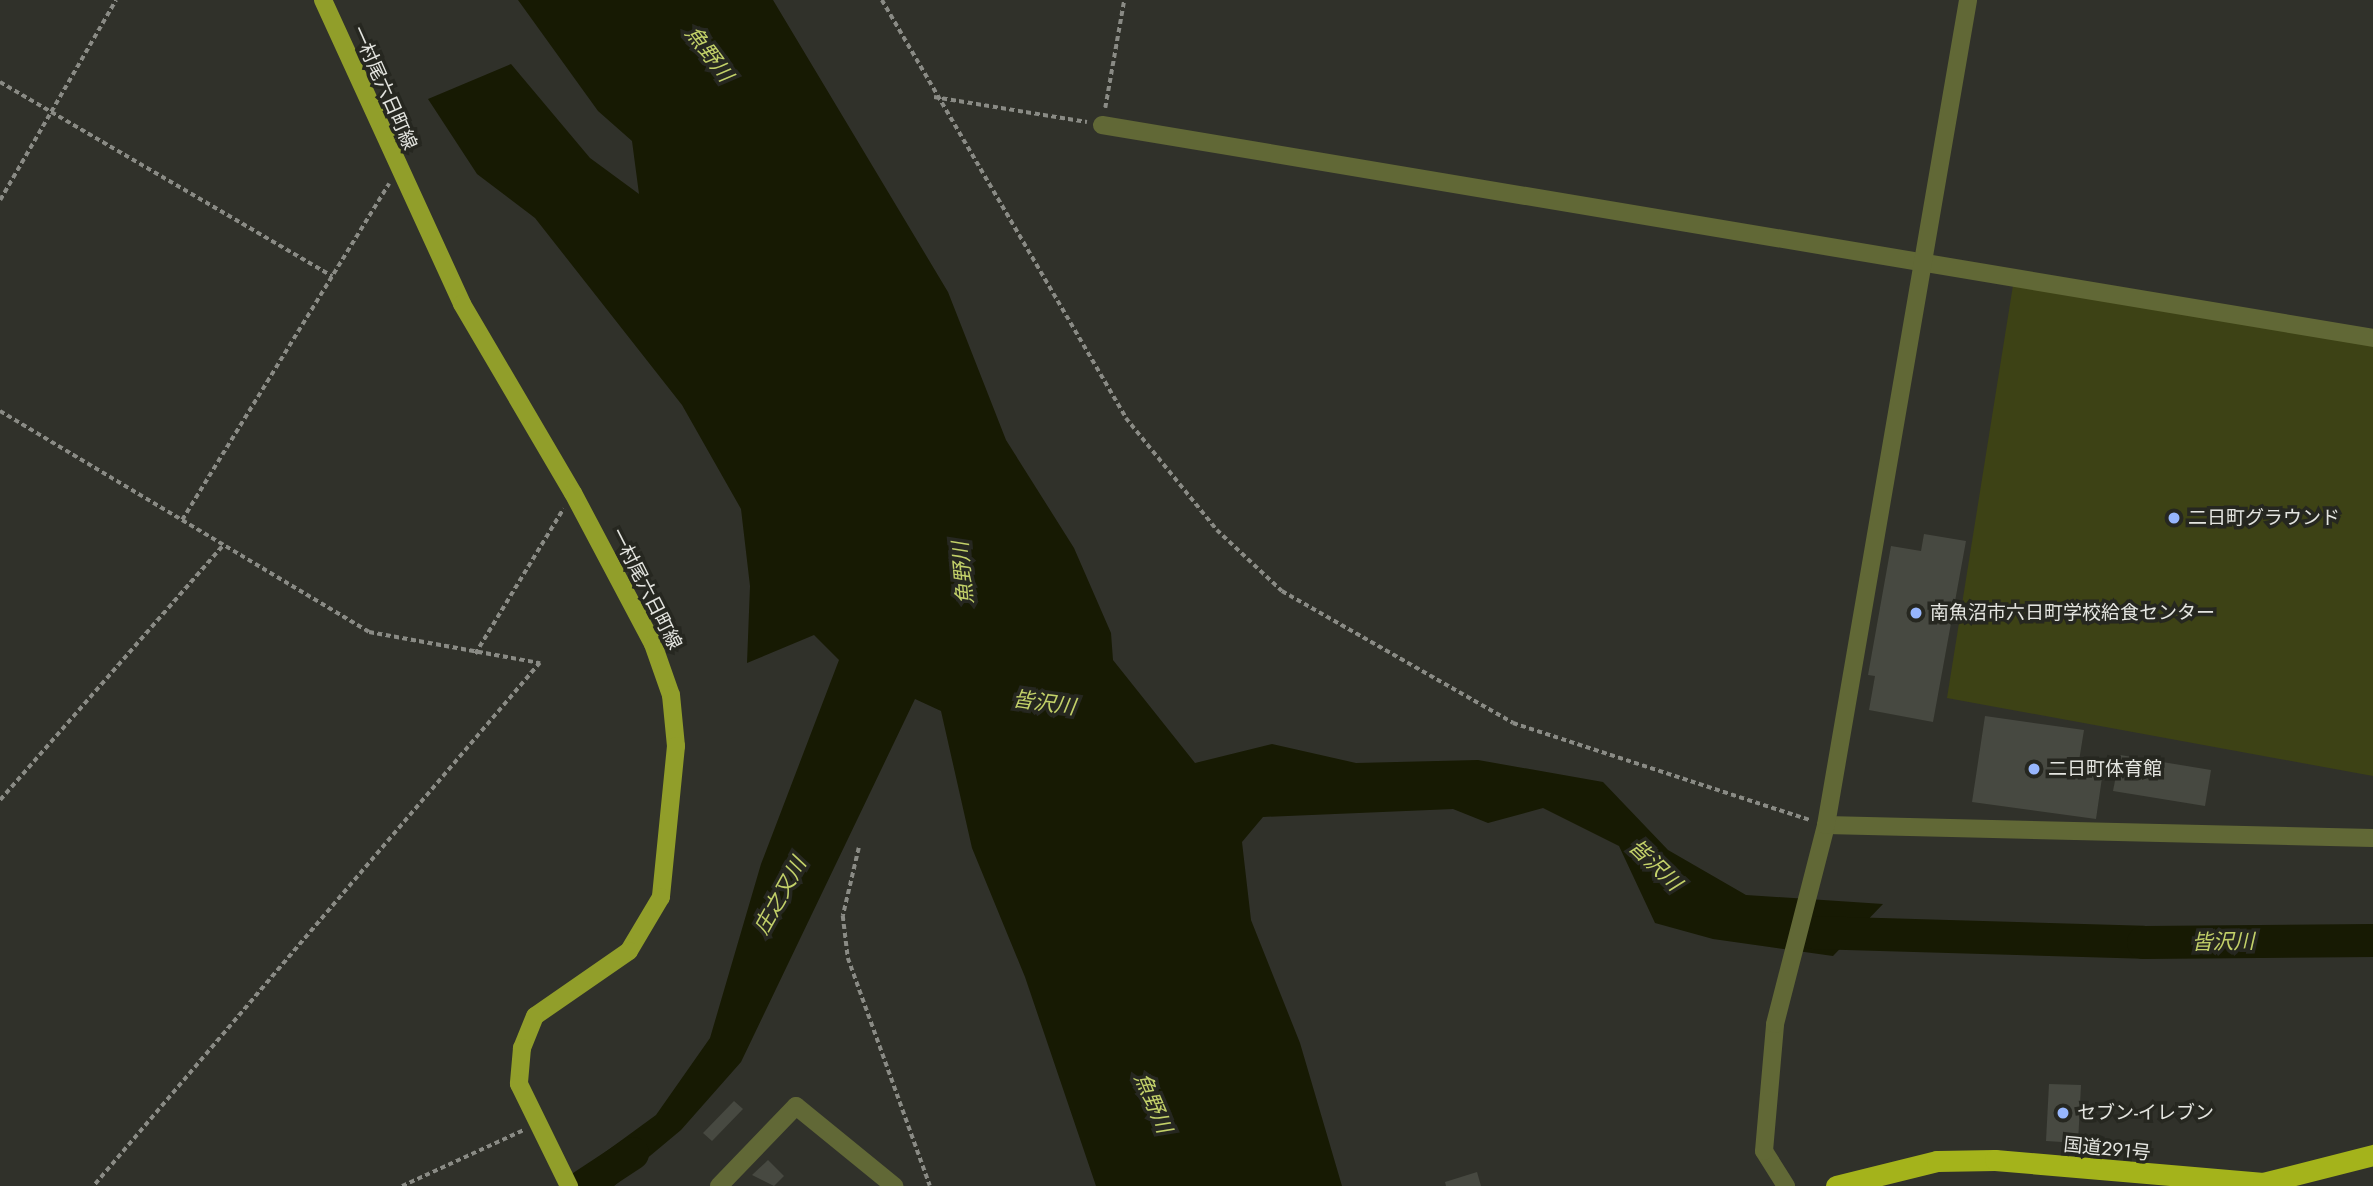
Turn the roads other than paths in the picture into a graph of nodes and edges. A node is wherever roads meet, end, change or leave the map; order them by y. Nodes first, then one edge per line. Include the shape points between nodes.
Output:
1 (323, 0) edge
2 (1968, 0) edge
3 (1102, 125) road end
4 (1925, 265) junction
5 (2373, 338) edge
6 (1826, 825) junction
7 (2373, 838) edge
8 (2373, 1155) edge
9 (569, 1186) edge
10 (719, 1186) edge
11 (894, 1186) edge
12 (1786, 1186) edge
13 (1836, 1186) edge

1 - 9 main road, 一村尾六日町線 via 397,170 463,304 573,493 653,644 671,695 676,747 661,897 629,951 535,1016 522,1048 519,1084
2 - 4 street
3 - 4 street
4 - 5 street
4 - 6 street
6 - 7 street
6 - 12 street via 1786,975 1764,1151
8 - 13 highway, 国道291号 via 2263,1183 1994,1160 1937,1161
10 - 11 street via 796,1106

